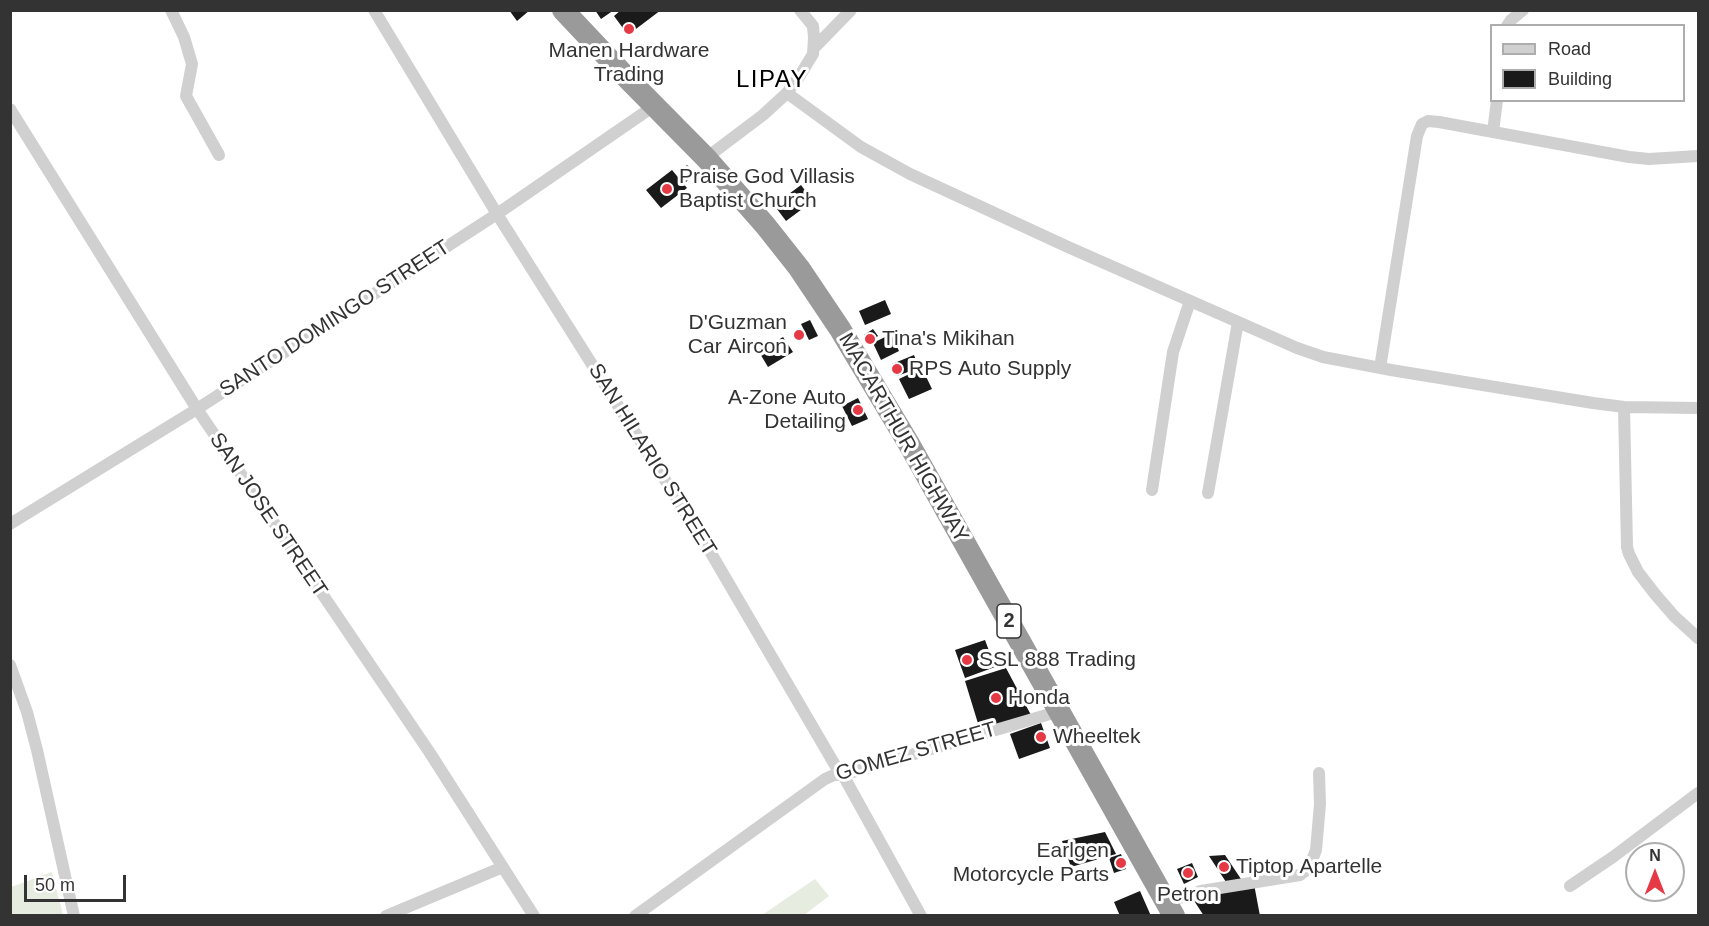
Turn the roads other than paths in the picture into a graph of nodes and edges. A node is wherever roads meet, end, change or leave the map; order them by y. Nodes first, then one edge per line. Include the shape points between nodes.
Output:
1 (171, 10) edge
2 (374, 10) edge
3 (562, 10) edge
4 (800, 10) edge
5 (851, 10) edge
6 (1523, 10) edge
7 (1508, 24) edge
8 (814, 48) junction
9 (787, 93) junction
10 (1497, 102) edge
11 (654, 106) junction
12 (10, 109) edge
13 (1493, 132) junction
14 (219, 155) dead end
15 (1698, 156) edge
16 (706, 158) junction
17 (497, 214) junction
18 (1190, 301) junction
19 (1238, 322) junction
20 (1380, 368) junction
21 (1624, 407) junction
22 (1698, 408) edge
23 (196, 409) junction
24 (1152, 490) dead end
25 (1208, 493) dead end
26 (10, 524) edge
27 (1698, 638) edge
28 (10, 665) edge
29 (1060, 711) junction
30 (1319, 773) dead end
31 (843, 775) junction
32 (1698, 792) edge
33 (503, 867) junction
34 (1570, 886) dead end
35 (1170, 909) edge
36 (74, 915) edge
37 (386, 915) edge
38 (534, 915) edge
39 (635, 915) edge
40 (921, 915) edge

1 - 14 street via 192,64 186,96
2 - 17 street, SAN HILARIO STREET
3 - 11 highway, MACARTHUR HIGHWAY / 2
4 - 8 street via 813,26
5 - 8 street
6 - 7 street
8 - 9 street
9 - 16 street
9 - 18 street via 861,147 910,174
10 - 13 street
11 - 16 highway, MACARTHUR HIGHWAY / 2
11 - 17 street, SANTO DOMINGO STREET
12 - 23 street, SAN JOSE STREET
13 - 15 street via 1629,158
13 - 20 street via 1428,121 1420,128
16 - 29 highway, MACARTHUR HIGHWAY / 2 via 765,225 840,329
17 - 23 street, SANTO DOMINGO STREET
17 - 31 street, SAN HILARIO STREET via 702,538
18 - 19 street
18 - 24 street via 1173,352
19 - 20 street via 1323,357
19 - 25 street
20 - 21 street
21 - 22 street
21 - 27 street via 1629,554 1654,594
23 - 26 street, SANTO DOMINGO STREET
23 - 33 street, SAN JOSE STREET
28 - 36 street via 37,750
29 - 31 street, GOMEZ STREET
29 - 35 highway, MACARTHUR HIGHWAY / 2
30 - 35 street via 1316,850 1309,868 1300,875 1201,891
31 - 39 street, GOMEZ STREET via 825,779
31 - 40 street, SAN HILARIO STREET
32 - 34 street
33 - 37 street
33 - 38 street, SAN JOSE STREET

